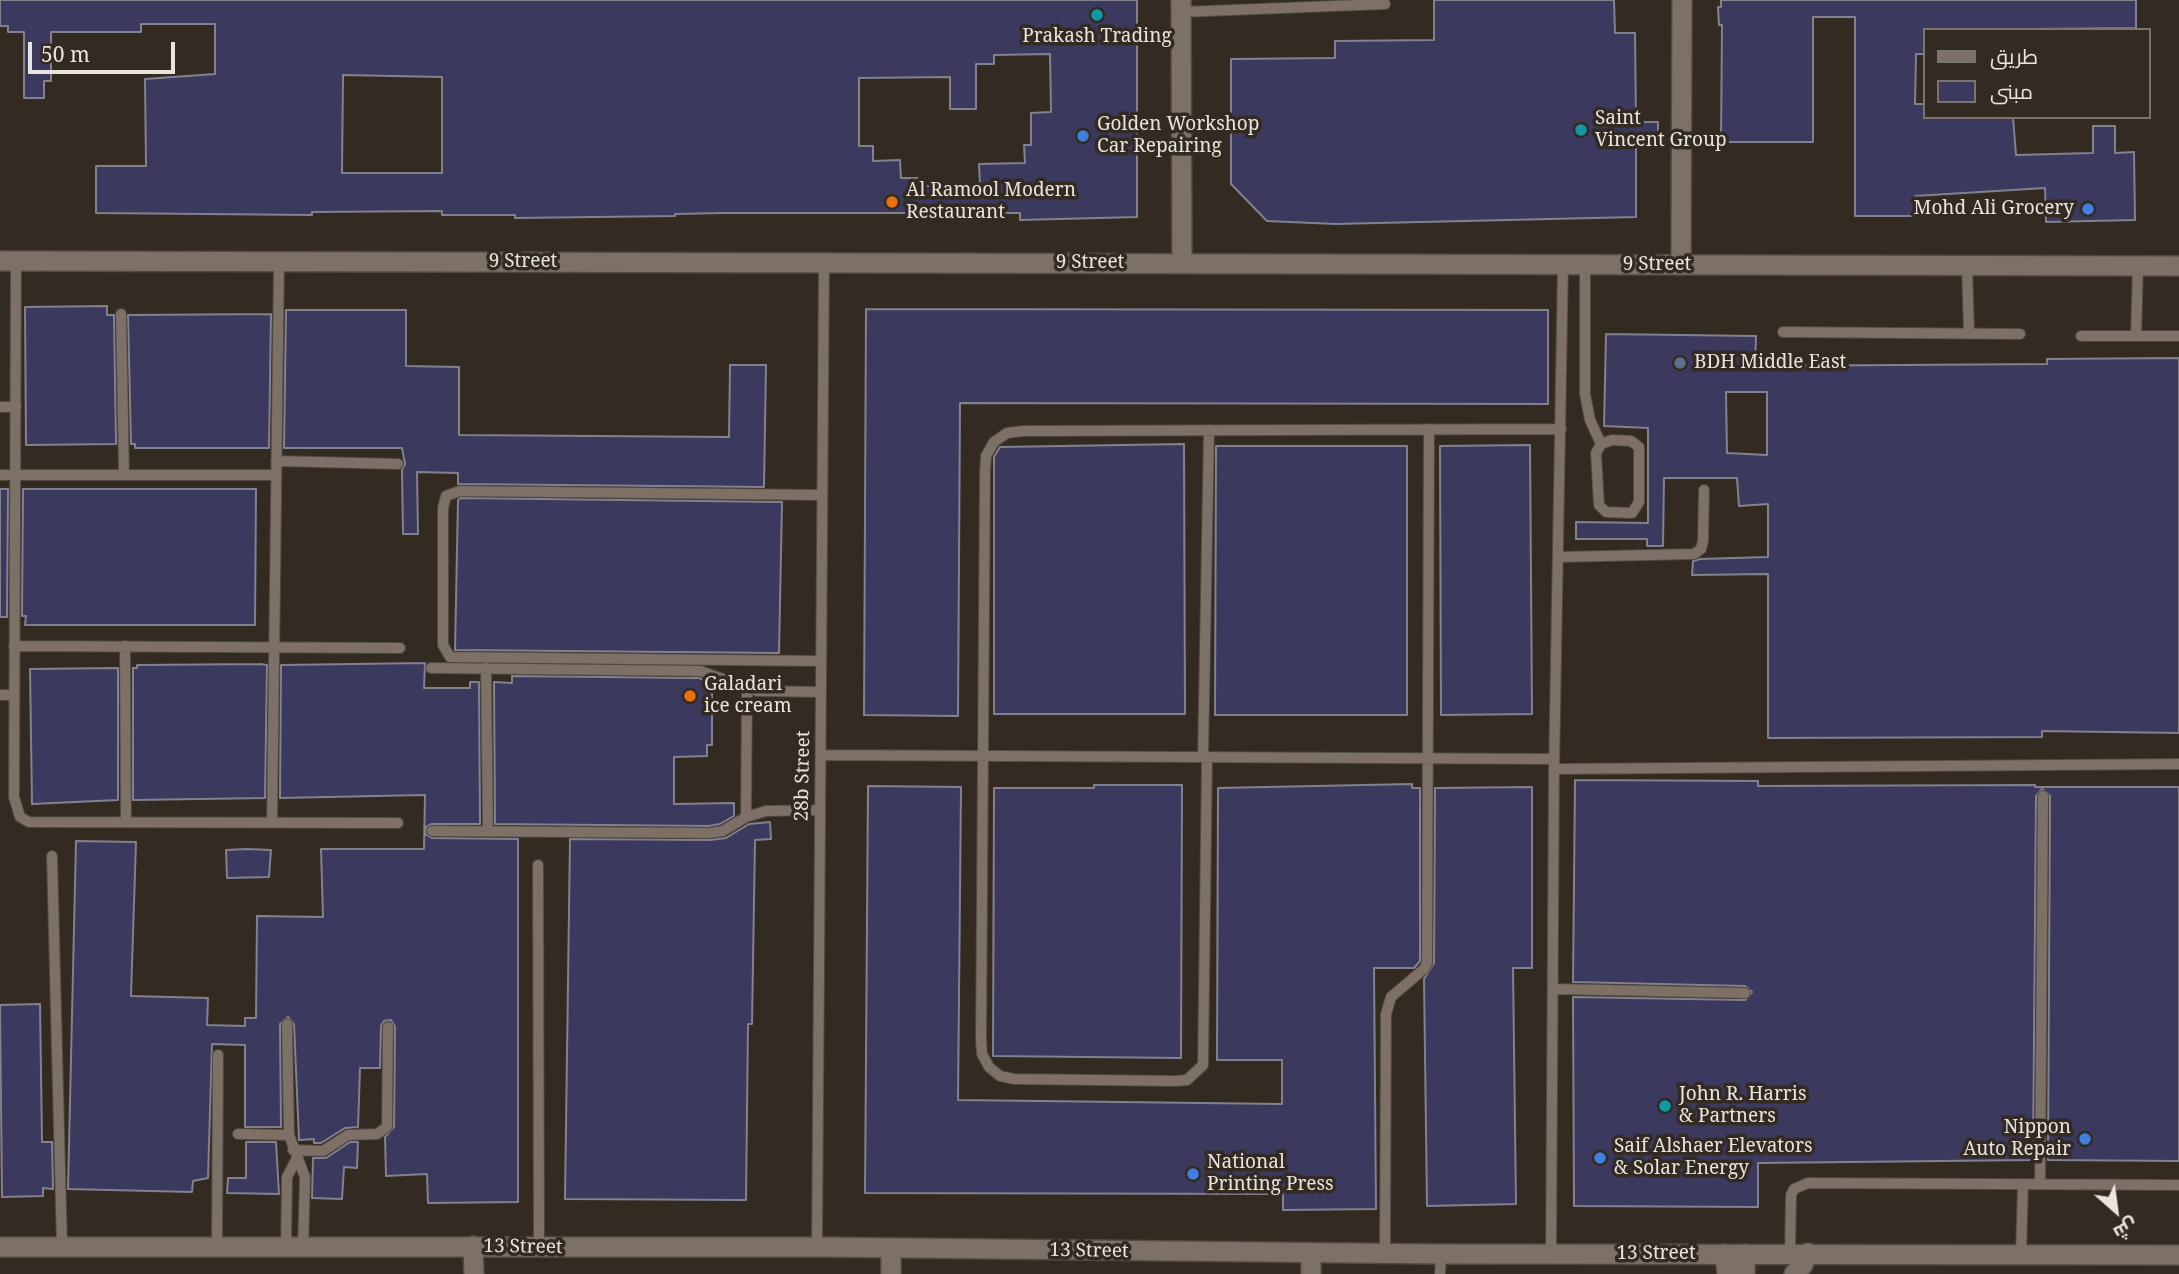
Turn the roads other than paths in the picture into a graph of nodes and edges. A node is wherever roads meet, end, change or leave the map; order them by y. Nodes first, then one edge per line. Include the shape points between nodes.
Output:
1 (1682, 0) edge
2 (1385, 4) dead end
3 (1181, 6) edge
4 (8, 261) edge
5 (279, 261) junction
6 (824, 263) junction
7 (1182, 263) junction
8 (1563, 264) junction
9 (1586, 264) junction
10 (1681, 265) junction
11 (1967, 265) junction
12 (2138, 265) junction
13 (2179, 266) edge
14 (121, 314) dead end
15 (1783, 332) dead end
16 (1969, 334) junction
17 (2020, 334) dead end
18 (2081, 336) dead end
19 (2136, 336) junction
20 (2179, 337) edge
21 (0, 407) edge
22 (16, 407) junction
23 (1429, 429) junction
24 (1561, 429) junction
25 (1209, 430) junction
26 (1601, 444) junction
27 (276, 461) junction
28 (398, 464) dead end
29 (0, 475) edge
30 (15, 475) junction
31 (124, 475) junction
32 (276, 475) junction
33 (1704, 490) dead end
34 (820, 495) junction
35 (1560, 557) junction
36 (14, 646) junction
37 (125, 646) junction
38 (274, 647) junction
39 (400, 648) dead end
40 (819, 661) junction
41 (431, 668) dead end
42 (486, 668) junction
43 (747, 687) junction
44 (821, 692) junction
45 (0, 695) edge
46 (14, 695) junction
47 (821, 755) junction
48 (982, 756) junction
49 (1205, 757) junction
50 (1428, 758) junction
51 (1554, 764) junction
52 (2179, 764) edge
53 (2043, 796) dead end
54 (820, 810) junction
55 (746, 817) junction
56 (126, 822) junction
57 (272, 823) junction
58 (398, 823) dead end
59 (432, 831) dead end
60 (488, 831) junction
61 (52, 856) dead end
62 (538, 865) dead end
63 (1555, 989) junction
64 (1745, 993) dead end
65 (287, 1024) dead end
66 (388, 1027) dead end
67 (218, 1055) dead end
68 (238, 1134) dead end
69 (289, 1135) junction
70 (295, 1154) junction
71 (2023, 1184) junction
72 (2040, 1184) junction
73 (2179, 1185) edge
74 (474, 1246) junction
75 (0, 1247) edge
76 (62, 1247) junction
77 (539, 1247) junction
78 (817, 1247) junction
79 (217, 1248) junction
80 (294, 1249) junction
81 (891, 1249) junction
82 (1311, 1253) junction
83 (1385, 1254) junction
84 (1551, 1254) junction
85 (1745, 1254) junction
86 (1799, 1254) junction
87 (2021, 1255) junction
88 (2179, 1255) edge
89 (1440, 1264) edge
90 (1726, 1264) edge
91 (474, 1274) edge
92 (891, 1274) edge
93 (1311, 1274) edge
94 (1745, 1274) edge
95 (1794, 1274) edge

1 - 10 street
2 - 3 lane
3 - 7 street
4 - 5 street, 9 Street
4 - 22 lane
5 - 6 street, 9 Street
5 - 27 lane
6 - 7 street, 9 Street
6 - 34 lane, 28b Street
7 - 8 street, 9 Street
8 - 9 street, 9 Street
8 - 24 lane
9 - 10 street, 9 Street
9 - 26 lane via 1584,394
10 - 11 street, 9 Street
11 - 12 street, 9 Street
11 - 16 lane
12 - 13 street, 9 Street
12 - 19 lane
14 - 31 lane
15 - 16 lane
16 - 17 lane
18 - 19 lane
19 - 20 lane
21 - 22 lane
22 - 30 lane
23 - 24 lane
23 - 25 lane
23 - 50 lane
24 - 35 lane
25 - 48 lane via 1023,431 1007,433 994,442 985,471
25 - 49 lane
26 - 26 lane via 1596,453 1599,505 1606,512 1632,513 1639,502 1639,447 1631,441
27 - 28 lane
27 - 32 lane
29 - 30 lane
30 - 31 lane
30 - 36 lane
31 - 32 lane
32 - 38 lane
33 - 35 lane via 1703,541 1694,554
34 - 40 lane, 28b Street
34 - 40 lane via 460,491 446,496 443,508 443,645 450,657
35 - 51 lane
36 - 37 lane
36 - 46 lane
37 - 38 lane
37 - 56 lane
38 - 39 lane
38 - 57 lane
40 - 44 lane, 28b Street
41 - 42 lane
42 - 43 lane via 701,671
42 - 60 lane
43 - 44 lane via 766,692
43 - 55 lane
44 - 47 lane, 28b Street
45 - 46 lane
46 - 56 lane via 14,797 20,817 29,822
47 - 48 lane
47 - 54 lane, 28b Street
48 - 49 lane
48 - 49 lane via 981,1040 989,1067 1014,1079 1176,1081 1197,1074 1205,1054
49 - 50 lane
50 - 51 lane
50 - 83 lane via 1427,963 1391,997 1386,1014
51 - 52 lane
51 - 63 lane
53 - 72 lane
54 - 55 lane via 766,811
54 - 78 lane, 28b Street
55 - 60 lane via 710,833
56 - 57 lane
57 - 58 lane
59 - 60 lane
61 - 76 lane
62 - 77 lane
63 - 64 lane
63 - 84 lane
65 - 69 lane
66 - 70 lane via 387,1127 377,1134 348,1135 323,1151
67 - 79 lane
68 - 69 lane
69 - 70 lane
70 - 80 lane via 287,1177
70 - 80 lane via 305,1177
71 - 72 lane
71 - 86 lane via 1800,1185 1791,1195
71 - 87 lane
72 - 73 lane
74 - 77 street, 13 Street
74 - 80 street, 13 Street
74 - 91 street
75 - 76 street, 13 Street
76 - 79 street, 13 Street
77 - 78 street, 13 Street
78 - 81 street, 13 Street
79 - 80 street, 13 Street
81 - 82 street, 13 Street
81 - 92 street
82 - 83 street, 13 Street
82 - 93 street
83 - 89 street, 13 Street
84 - 89 street, 13 Street
84 - 90 street, 13 Street
85 - 86 street, 13 Street
85 - 90 street, 13 Street
85 - 94 street
86 - 87 street, 13 Street
86 - 95 street via 1803,1265
87 - 88 street, 13 Street

